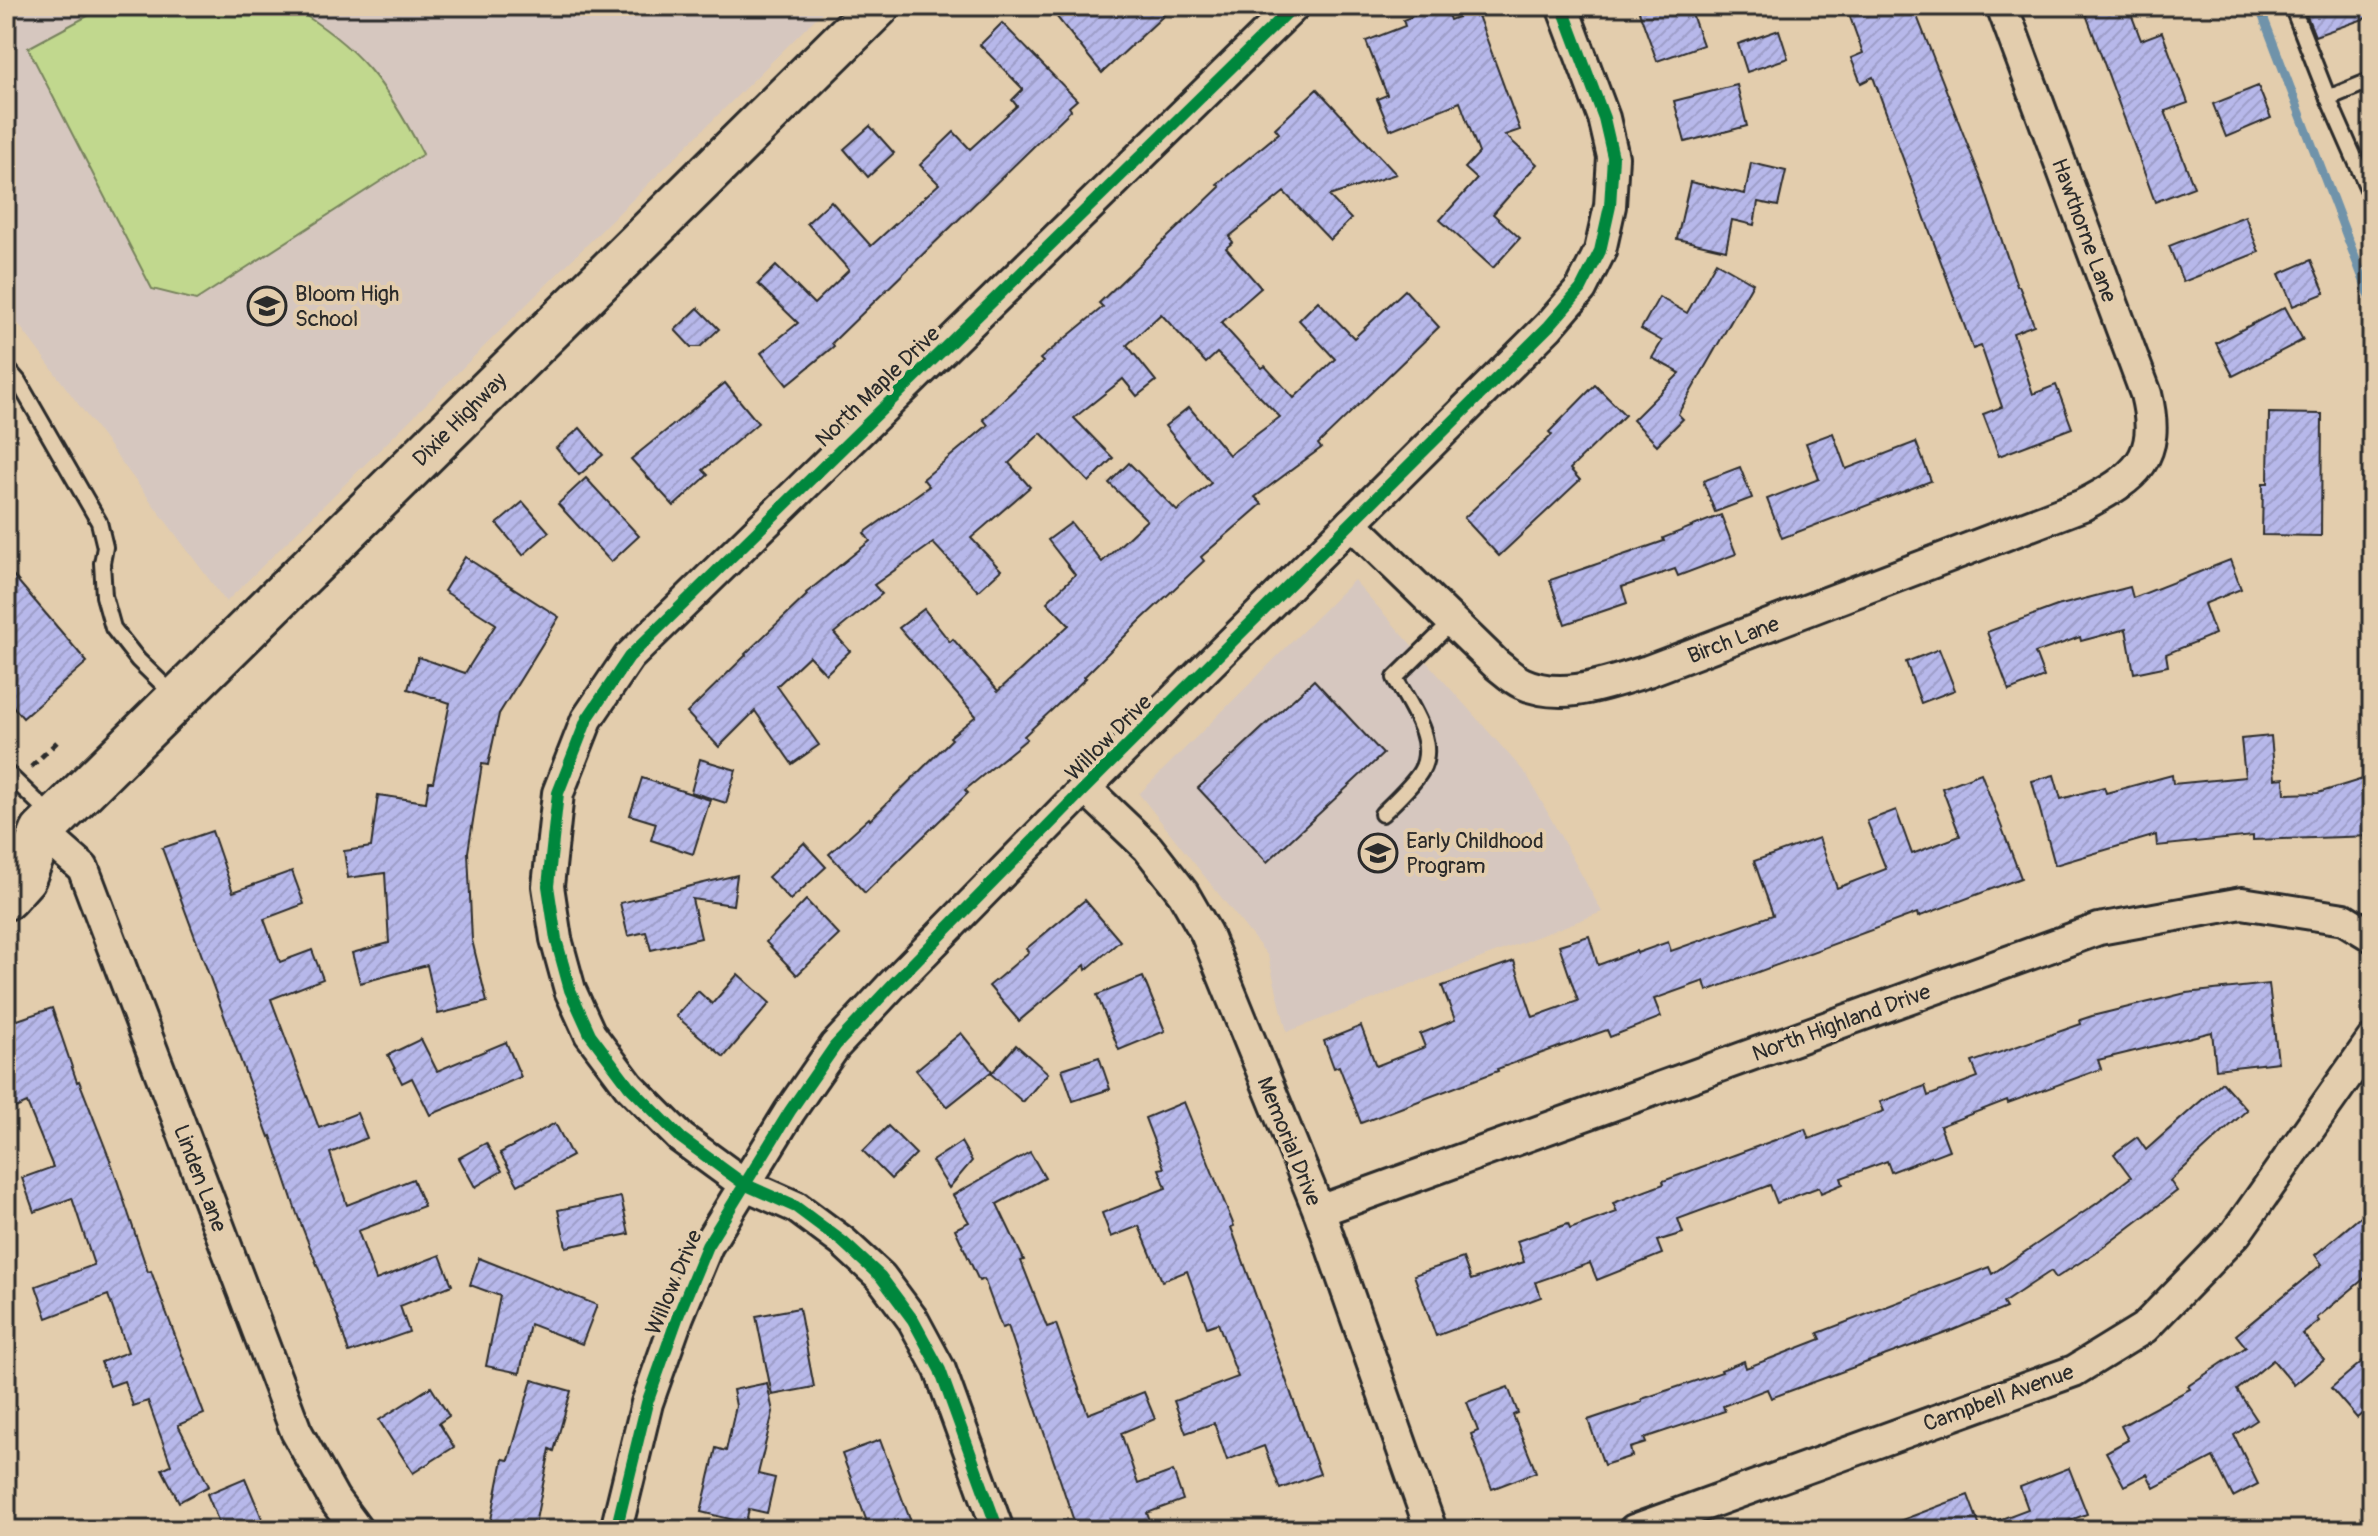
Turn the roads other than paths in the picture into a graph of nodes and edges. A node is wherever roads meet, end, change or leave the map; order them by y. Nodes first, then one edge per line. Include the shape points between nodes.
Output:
1 (878, 6) edge
2 (1294, 6) edge
3 (1562, 6) edge
4 (2002, 6) edge
5 (2292, 6) edge
6 (2372, 80) edge
7 (2328, 98) junction
8 (2372, 198) edge
9 (6, 367) edge
10 (2146, 456) joint
11 (1351, 523) junction
12 (1452, 622) junction
13 (177, 697) junction
14 (6, 772) edge
15 (1085, 788) junction
16 (1382, 814) dead end
17 (34, 832) edge
18 (6, 898) edge
19 (2372, 936) edge
20 (2372, 1040) edge
21 (744, 1184) junction
22 (1319, 1211) junction
23 (357, 1530) edge
24 (616, 1530) edge
25 (998, 1530) edge
26 (1431, 1530) edge
27 (1634, 1530) edge

1 - 13 main road, Dixie Highway
2 - 21 street, North Maple Drive via 629,657 587,719 558,793 548,886 570,990 590,1034 629,1086 681,1138
3 - 11 street, Willow Drive via 1613,157 1600,251 1581,289 1549,326
4 - 10 street, Hawthorne Lane via 2146,394 2152,416
5 - 7 lane
6 - 7 lane
7 - 8 lane
9 - 13 lane via 99,522 105,547 104,596 113,628
10 - 12 street, Birch Lane via 2132,474 2083,505 1602,685 1543,691 1519,682
11 - 12 street, Birch Lane
11 - 15 street, Willow Drive
12 - 16 lane via 1395,678 1427,754 1421,772
13 - 17 main road, Dixie Highway
14 - 17 lane
15 - 21 street, Willow Drive via 835,1046
15 - 22 street, Memorial Drive via 1148,848 1206,933
17 - 18 main road, Dixie Highway via 24,878
17 - 23 street, Linden Lane via 83,868 296,1431
19 - 22 street, North Highland Drive via 2344,919 2242,903 2099,929
20 - 27 street, Campbell Avenue via 2236,1233 2144,1328 2074,1371
21 - 24 street, Willow Drive via 707,1246 678,1316 647,1403
21 - 25 street, North Maple Drive via 796,1207 843,1242 881,1277 913,1320 940,1370
22 - 26 street, Memorial Drive

